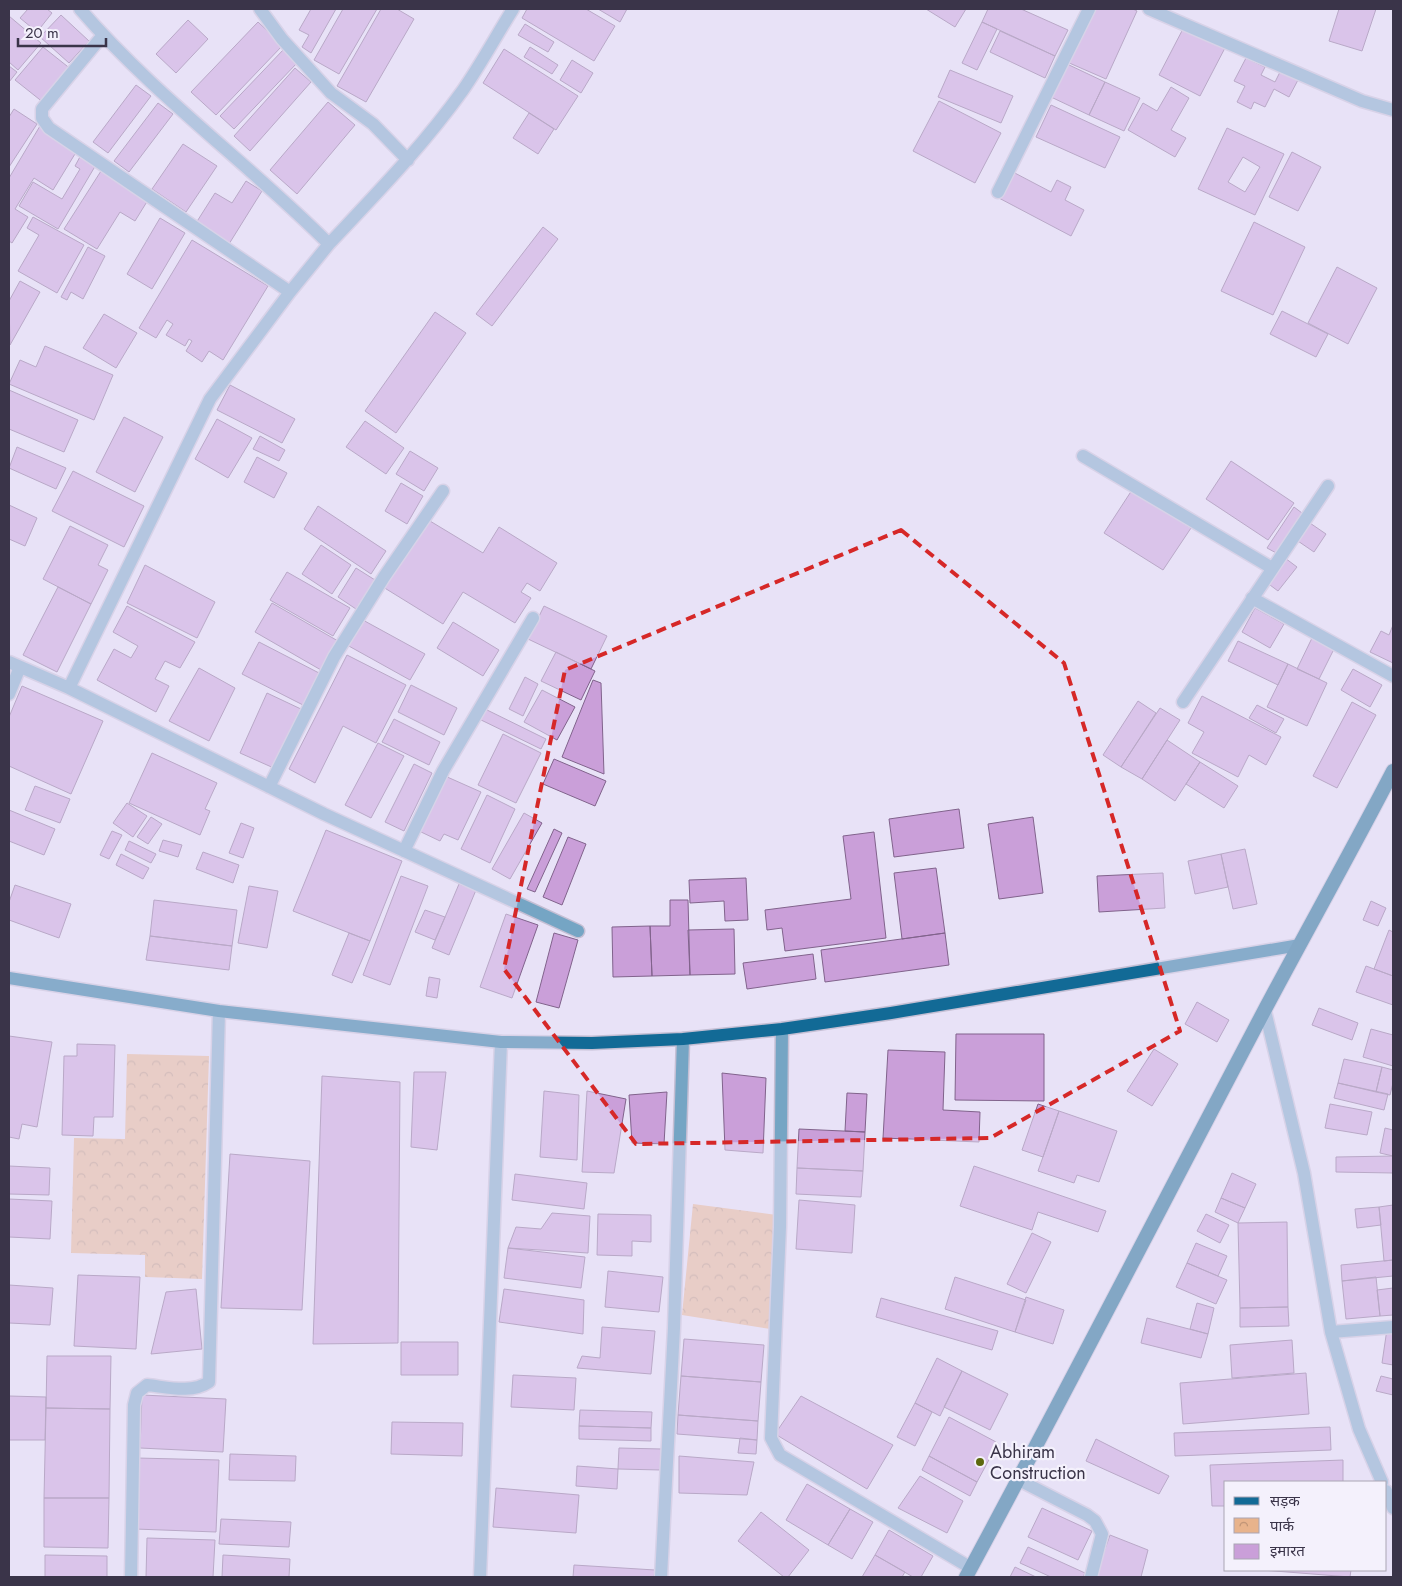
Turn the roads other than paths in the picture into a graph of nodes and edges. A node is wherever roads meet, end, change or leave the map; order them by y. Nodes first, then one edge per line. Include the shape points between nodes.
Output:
1 (80, 9) edge
2 (260, 9) edge
3 (513, 9) edge
4 (1089, 9) edge
5 (1149, 9) edge
6 (102, 35) junction
7 (1393, 110) edge
8 (408, 160) junction
9 (998, 192) dead end
10 (329, 244) junction
11 (290, 292) junction
12 (1083, 456) dead end
13 (1328, 486) dead end
14 (443, 491) dead end
15 (1272, 568) junction
16 (1252, 598) junction
17 (533, 618) dead end
18 (14, 664) edge
19 (1393, 676) edge
20 (69, 688) junction
21 (9, 694) edge
22 (1183, 702) dead end
23 (1393, 771) edge
24 (269, 787) junction
25 (404, 851) junction
26 (578, 931) dead end
27 (1300, 945) junction
28 (9, 978) edge
29 (219, 1011) junction
30 (1265, 1011) junction
31 (782, 1029) junction
32 (683, 1039) junction
33 (501, 1042) junction
34 (1393, 1327) edge
35 (1330, 1332) junction
36 (1019, 1480) junction
37 (1382, 1481) edge
38 (1387, 1493) edge
39 (1393, 1508) edge
40 (969, 1573) edge
41 (131, 1577) edge
42 (480, 1577) edge
43 (662, 1577) edge
44 (1090, 1577) edge

1 - 6 street
2 - 8 street via 282,39 331,93 372,124
3 - 8 street via 463,89
4 - 9 street
5 - 7 street via 1362,100
6 - 10 street
6 - 11 street via 42,109 42,118 50,128
8 - 10 street
10 - 11 street
11 - 20 street via 210,399
12 - 15 street
13 - 15 street
14 - 24 street via 334,657
15 - 16 street
16 - 19 street
16 - 22 street
17 - 25 street via 443,771
18 - 20 street
18 - 21 street
20 - 24 street
23 - 27 highway
24 - 25 street
25 - 26 street
27 - 30 highway
27 - 31 main road
28 - 29 main road
29 - 33 main road
29 - 41 street via 208,1382 200,1388 189,1389 147,1385 137,1393 134,1405
30 - 35 street via 1304,1174
30 - 36 highway
31 - 32 main road
31 - 40 street via 780,1226 771,1438 780,1456
32 - 33 main road
32 - 43 street via 678,1232
33 - 42 street
34 - 35 street
35 - 37 street via 1359,1429
36 - 40 highway
36 - 44 street via 1095,1522 1102,1534
38 - 39 street

